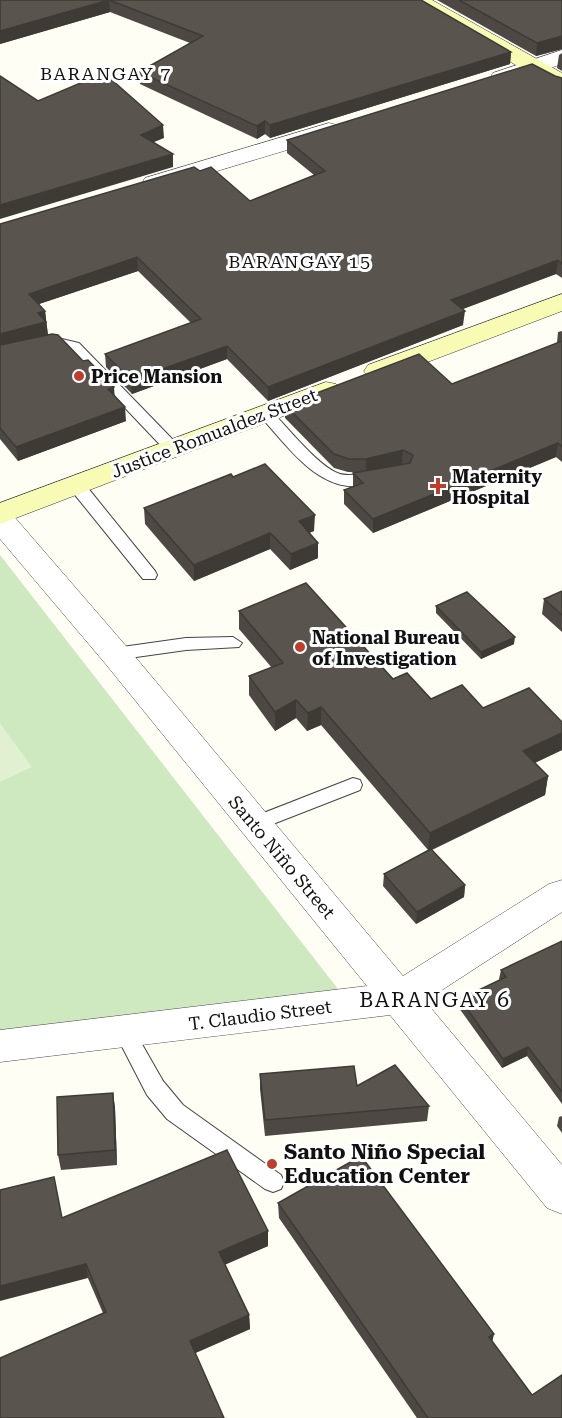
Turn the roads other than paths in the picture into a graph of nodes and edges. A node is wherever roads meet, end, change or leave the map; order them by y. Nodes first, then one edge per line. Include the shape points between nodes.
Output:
1 (417, 0) edge
2 (562, 57) edge
3 (535, 67) junction
4 (562, 82) edge
5 (481, 84) edge
6 (354, 123) edge
7 (138, 188) edge
8 (562, 302) edge
9 (0, 354) edge
10 (265, 413) junction
11 (173, 449) junction
12 (393, 473) edge
13 (77, 486) junction
14 (0, 514) edge
15 (0, 520) edge
16 (150, 575) dead end
17 (233, 643) dead end
18 (115, 654) junction
19 (353, 785) dead end
20 (255, 824) junction
21 (562, 894) edge
22 (399, 998) junction
23 (124, 1031) junction
24 (0, 1046) edge
25 (273, 1182) dead end
26 (562, 1195) edge

1 - 3 main road
2 - 3 street
3 - 4 main road
3 - 5 street
6 - 7 street
8 - 10 main road, Justice Romualdez Street
9 - 11 lane via 53,341 74,346
10 - 11 main road, Justice Romualdez Street
10 - 12 lane via 324,473 336,479 350,482
11 - 13 main road, Justice Romualdez Street
13 - 14 main road, Justice Romualdez Street
13 - 16 lane
15 - 18 street, Santo Niño Street
17 - 18 lane via 186,644
18 - 20 street, Santo Niño Street
19 - 20 lane
20 - 22 street, Santo Niño Street
21 - 22 street, T. Claudio Street
22 - 23 street, T. Claudio Street
22 - 26 street, Santo Niño Street
23 - 24 street, T. Claudio Street
23 - 25 lane via 164,1101

